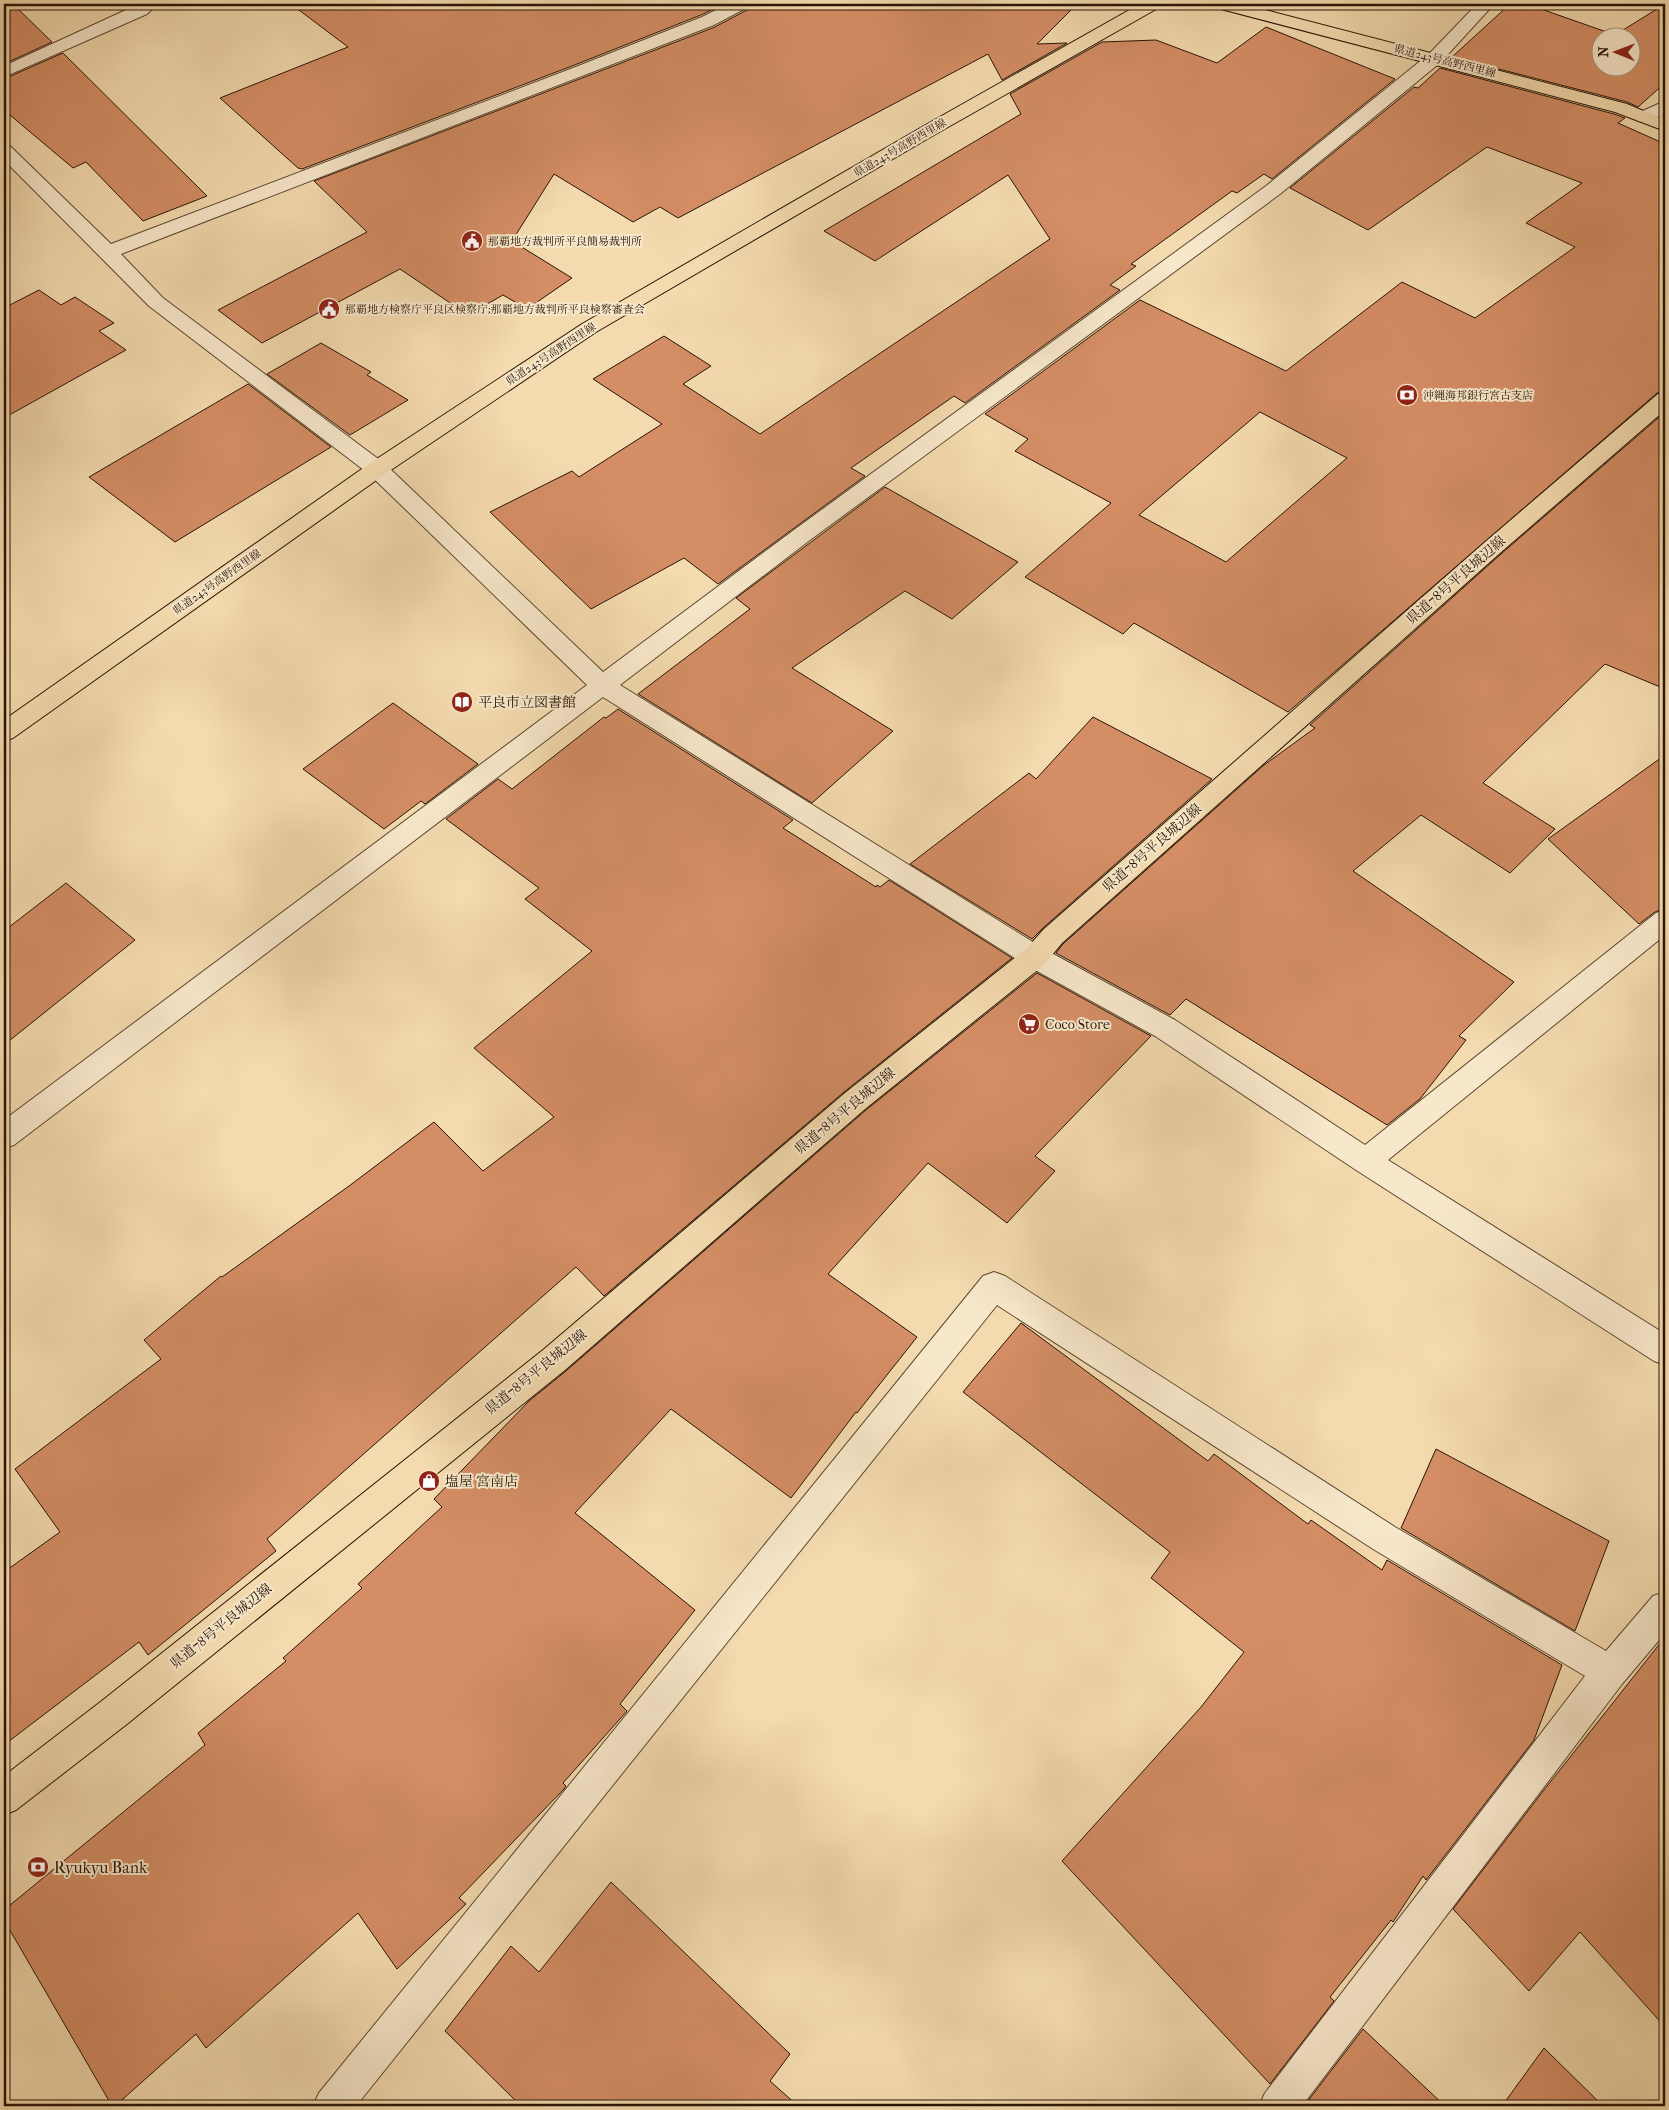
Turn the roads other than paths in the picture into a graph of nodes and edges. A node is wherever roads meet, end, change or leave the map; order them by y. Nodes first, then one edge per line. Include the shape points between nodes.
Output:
1 (148, 4) edge
2 (740, 4) edge
3 (1152, 4) edge
4 (1223, 4) edge
5 (1486, 4) edge
6 (1435, 58) junction
7 (4, 72) edge
8 (1665, 106) edge
9 (1644, 117) junction
10 (1665, 126) edge
11 (4, 150) edge
12 (108, 252) junction
13 (1665, 399) edge
14 (378, 469) junction
15 (602, 685) junction
16 (4, 732) edge
17 (1665, 920) edge
18 (1035, 957) junction
19 (4, 1136) edge
20 (1366, 1161) junction
21 (1665, 1350) edge
22 (1665, 1608) edge
23 (1610, 1672) junction
24 (4, 1798) edge
25 (332, 2106) edge
26 (1278, 2106) edge

1 - 7 street
2 - 12 street via 708,21 579,72
3 - 14 main road, 県道243号高野西里線 via 589,328
4 - 6 main road, 県道243号高野西里線
5 - 6 street
6 - 9 main road, 県道243号高野西里線
6 - 15 street via 1272,190
8 - 9 street
9 - 10 main road, 県道243号高野西里線
11 - 12 street
12 - 14 street via 156,302
13 - 18 main road, 県道78号平良城辺線 via 1060,929
14 - 15 street
14 - 16 main road, 県道243号高野西里線
15 - 18 street
15 - 19 street
17 - 20 street
18 - 20 street via 1165,1028
18 - 24 main road, 県道78号平良城辺線 via 855,1101 554,1360
20 - 21 street
22 - 23 street
23 - 25 street via 1384,1538 994,1286
23 - 26 street

